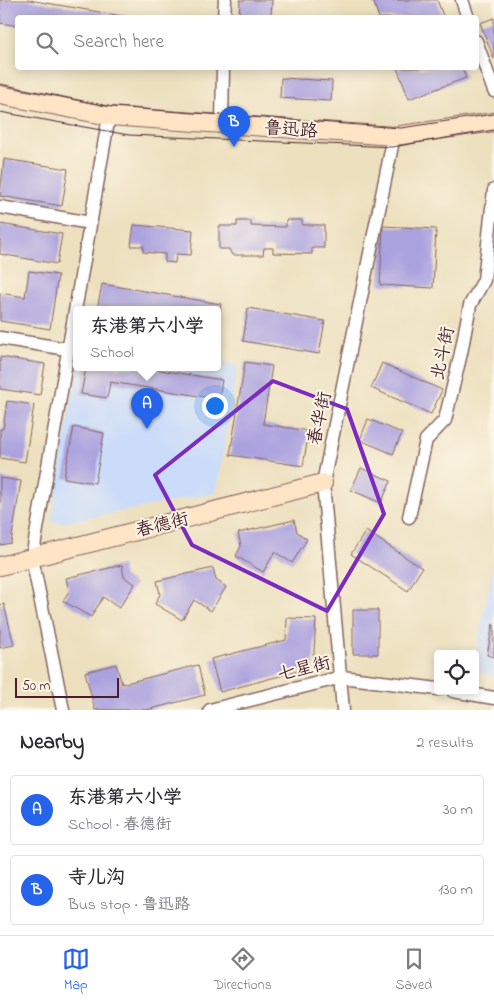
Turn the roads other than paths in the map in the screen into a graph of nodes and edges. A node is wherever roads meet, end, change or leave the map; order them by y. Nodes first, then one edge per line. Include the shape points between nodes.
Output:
1 (225, 0) edge
2 (462, 0) edge
3 (224, 15) edge
4 (467, 15) edge
5 (479, 49) edge
6 (223, 70) edge
7 (494, 91) edge
8 (0, 95) edge
9 (109, 116) junction
10 (494, 122) edge
11 (222, 124) junction
12 (394, 136) junction
13 (494, 190) edge
14 (0, 207) edge
15 (90, 223) junction
16 (75, 306) edge
17 (73, 316) edge
18 (0, 338) edge
19 (67, 349) junction
20 (323, 483) junction
21 (409, 517) dead end
22 (32, 558) junction
23 (0, 566) edge
24 (342, 677) junction
25 (434, 688) edge
26 (476, 695) edge
27 (494, 698) edge
28 (63, 710) edge
29 (210, 710) edge
30 (343, 710) edge

1 - 3 street
2 - 4 street
5 - 7 street
6 - 11 street
8 - 9 main road, 鲁迅路
9 - 11 main road, 鲁迅路
9 - 15 street
10 - 12 main road, 鲁迅路
11 - 12 main road, 鲁迅路
12 - 20 street, 春华街
13 - 21 street, 北斗街 via 484,280 470,305 445,420 426,440
14 - 15 street
15 - 16 street
17 - 19 street
18 - 19 street
19 - 22 street
20 - 22 main road, 春德街
20 - 24 street, 春华街
22 - 23 main road, 春德街
22 - 28 street
24 - 25 street, 七星街
24 - 29 street, 七星街
24 - 30 street, 春华街
26 - 27 street

